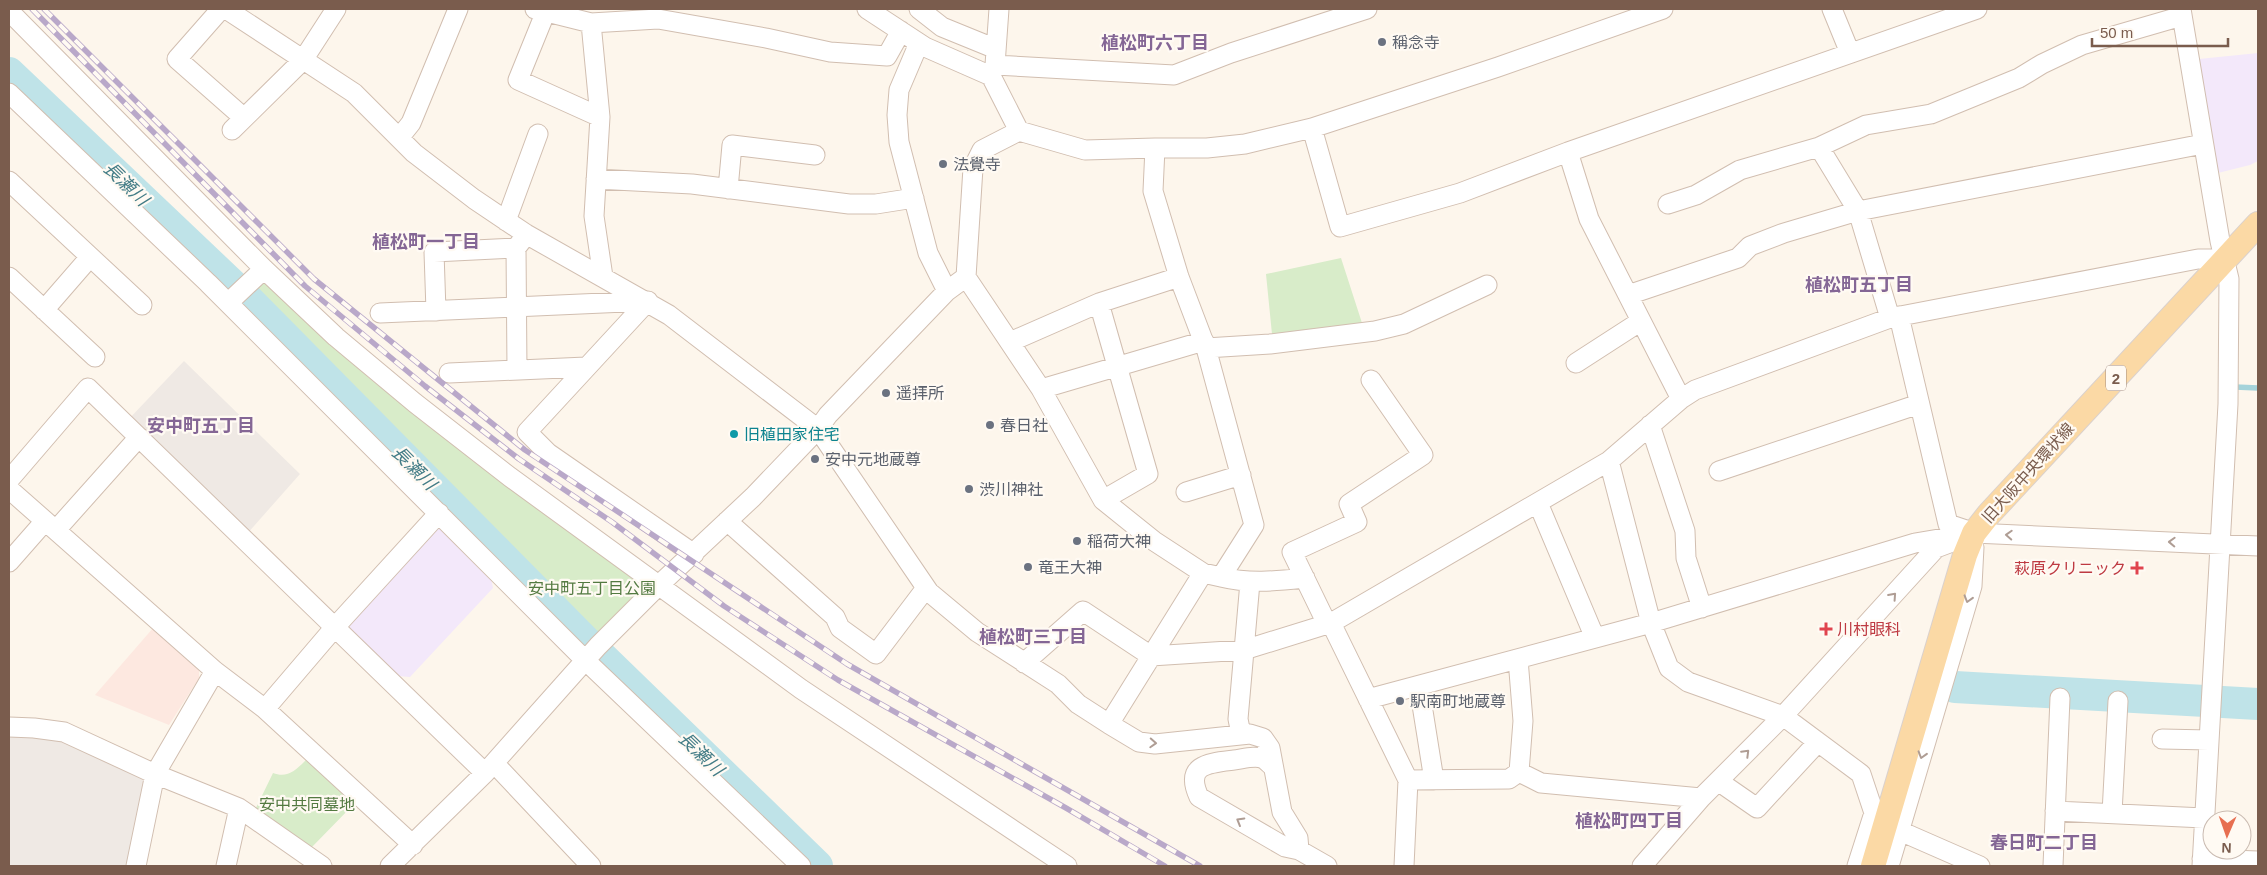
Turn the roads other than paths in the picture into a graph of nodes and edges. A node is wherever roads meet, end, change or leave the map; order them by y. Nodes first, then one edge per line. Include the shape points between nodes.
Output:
1 (221, 9) edge
2 (226, 9) edge
3 (336, 9) edge
4 (458, 9) edge
5 (867, 9) edge
6 (919, 9) edge
7 (999, 9) edge
8 (1367, 9) edge
9 (1663, 9) edge
10 (1832, 9) edge
11 (1977, 9) edge
12 (540, 10) edge
13 (9, 11) edge
14 (1955, 12) edge
15 (2181, 12) edge
16 (591, 22) junction
17 (901, 31) junction
18 (918, 43) junction
19 (1850, 53) junction
20 (304, 60) junction
21 (994, 63) junction
22 (9, 93) edge
23 (600, 117) junction
24 (1312, 128) junction
25 (1019, 131) junction
26 (538, 134) dead end
27 (399, 138) junction
28 (2203, 144) junction
29 (1819, 147) junction
30 (1155, 148) junction
31 (1568, 152) junction
32 (815, 155) dead end
33 (596, 179) junction
34 (9, 181) edge
35 (728, 189) junction
36 (914, 198) junction
37 (1668, 204) dead end
38 (1858, 211) junction
39 (506, 221) junction
40 (2253, 234) edge
41 (521, 241) junction
42 (90, 257) junction
43 (2223, 259) junction
44 (264, 269) junction
45 (9, 277) edge
46 (603, 277) junction
47 (966, 277) junction
48 (1179, 277) junction
49 (1487, 284) dead end
50 (947, 291) junction
51 (1628, 296) junction
52 (235, 297) junction
53 (648, 302) junction
54 (1099, 303) junction
55 (142, 305) dead end
56 (517, 308) junction
57 (44, 310) junction
58 (436, 311) junction
59 (380, 313) dead end
60 (1894, 317) junction
61 (1641, 321) junction
62 (1010, 342) junction
63 (1205, 344) junction
64 (95, 357) dead end
65 (1576, 363) dead end
66 (586, 367) junction
67 (1118, 367) junction
68 (517, 370) junction
69 (448, 372) dead end
70 (1371, 380) dead end
71 (1041, 389) junction
72 (1680, 399) junction
73 (1919, 404) junction
74 (1650, 425) junction
75 (818, 429) junction
76 (139, 437) junction
77 (1609, 461) junction
78 (1719, 471) dead end
79 (1241, 475) junction
80 (9, 480) edge
81 (9, 489) edge
82 (1186, 492) dead end
83 (1103, 500) junction
84 (1538, 503) junction
85 (439, 512) junction
86 (727, 521) junction
87 (50, 525) junction
88 (1974, 533) junction
89 (2220, 544) junction
90 (2258, 546) edge
91 (694, 554) junction
92 (9, 562) edge
93 (1212, 575) junction
94 (1305, 578) junction
95 (1250, 582) junction
96 (659, 586) junction
97 (926, 588) junction
98 (1702, 608) junction
99 (1329, 624) junction
100 (1651, 624) junction
101 (335, 627) junction
102 (1595, 638) junction
103 (1244, 650) junction
104 (591, 654) junction
105 (1151, 656) junction
106 (1518, 659) junction
107 (1024, 663) junction
108 (215, 671) junction
109 (1419, 686) junction
110 (2060, 698) dead end
111 (1368, 699) junction
112 (2118, 701) dead end
113 (265, 709) junction
114 (1783, 716) junction
115 (1109, 724) junction
116 (9, 727) edge
117 (1241, 734) junction
118 (2162, 739) dead end
119 (2209, 740) junction
120 (1818, 742) junction
121 (1273, 767) junction
122 (489, 768) junction
123 (1519, 772) junction
124 (155, 774) junction
125 (1408, 780) junction
126 (1434, 780) junction
127 (1718, 781) junction
128 (1701, 798) junction
129 (239, 808) junction
130 (2055, 810) junction
131 (2205, 810) edge
132 (1282, 812) junction
133 (2112, 813) junction
134 (2202, 818) edge
135 (1900, 830) junction
136 (1260, 832) junction
137 (413, 845) junction
138 (1299, 850) junction
139 (2258, 861) edge
140 (2202, 862) edge
141 (794, 864) edge
142 (136, 866) edge
143 (226, 866) edge
144 (322, 866) edge
145 (390, 866) edge
146 (591, 866) edge
147 (1067, 866) edge
148 (1327, 866) edge
149 (1404, 866) edge
150 (1642, 866) edge
151 (1858, 866) edge
152 (1873, 866) edge
153 (1889, 866) edge
154 (1980, 866) edge
155 (2053, 866) edge

1 - 20 street via 177,60 238,124
2 - 20 street
3 - 20 street
4 - 27 street via 412,123
5 - 17 street
6 - 21 street
7 - 21 street
8 - 21 street via 1174,75
9 - 24 street
10 - 19 street
11 - 14 street
12 - 16 street
12 - 23 street via 518,80
13 - 44 street
14 - 19 street
15 - 28 street
15 - 29 street via 2082,45 2019,78 1931,114 1866,125
16 - 17 street via 658,18 830,52 887,56
16 - 23 street
17 - 18 street
18 - 21 street
18 - 36 street via 899,90 896,115 899,142
19 - 31 street
20 - 27 street via 354,92
21 - 25 street
22 - 52 street
23 - 33 street
24 - 30 street via 1245,144
24 - 31 street via 1340,227 1460,193
25 - 30 street via 1085,150
25 - 47 street via 982,150 973,168
26 - 39 street
27 - 39 street
28 - 38 street
28 - 43 street
29 - 37 street via 1740,170 1696,195
29 - 38 street
30 - 48 street via 1153,191
31 - 51 street via 1589,220
32 - 35 street via 732,145
33 - 35 street
33 - 46 street via 594,216
34 - 42 street
35 - 36 street via 849,204
36 - 50 street via 928,253
38 - 51 street via 1784,233 1750,246 1738,258
38 - 60 street
39 - 41 street
40 - 43 main road, 旧大阪中央環状線 / 2
41 - 46 street
41 - 56 street
41 - 58 street via 434,252
42 - 55 street
42 - 57 street
43 - 60 street via 2198,259
43 - 88 main road, 旧大阪中央環状線 / 2
43 - 89 street via 2229,279 2228,404
44 - 52 street
44 - 96 street via 336,338 415,403
45 - 57 street
46 - 53 street
47 - 50 street
47 - 62 street
48 - 54 street
48 - 63 street
49 - 63 street via 1404,324 1382,329 1270,344
50 - 75 street
51 - 61 street
52 - 85 street
53 - 56 street
53 - 66 street
53 - 75 street
54 - 62 street
54 - 67 street
56 - 58 street
56 - 68 street
57 - 64 street
58 - 59 street
60 - 72 street via 1695,390
60 - 73 street
61 - 65 street
61 - 72 street
62 - 71 street
63 - 67 street
63 - 79 street
66 - 68 street
66 - 91 street via 527,432 548,452
67 - 71 street
67 - 83 street via 1148,474
68 - 69 street
70 - 94 street via 1423,455 1349,504 1357,522 1292,552
71 - 83 street
72 - 74 street
73 - 78 street
73 - 88 street via 1948,524
74 - 77 street
74 - 98 street via 1685,531 1686,558
75 - 86 street
75 - 97 street
76 - 80 street via 88,388
76 - 87 street
76 - 101 street
77 - 84 street
77 - 100 street
79 - 82 street
79 - 93 street via 1254,525
81 - 87 street
83 - 93 street via 1154,540
84 - 99 street
84 - 102 street
85 - 101 street
85 - 104 street
86 - 91 street
86 - 97 street via 835,617 840,628 876,654
87 - 92 street
87 - 108 street
89 -> 88 street
88 - 98 street via 1916,543
114 -> 88 street via 1936,548
88 -> 135 street via 1972,586
88 - 152 main road, 旧大阪中央環状線 / 2
89 - 90 street
89 - 119 street
91 - 96 street
93 - 95 street
93 - 105 street
94 - 95 street
94 - 99 street
95 - 103 street
96 - 104 street
96 - 147 street via 802,689
97 - 107 street via 977,632
98 - 100 street
99 - 103 street
99 - 111 street
100 - 102 street
100 - 114 street via 1669,668 1688,682
101 - 113 street
101 - 122 street
102 - 106 street
103 - 105 street
103 - 117 street via 1238,719
104 - 122 street
104 - 141 street
105 - 107 street via 1083,612
105 - 115 street
106 - 109 street
106 - 123 street via 1523,721
107 - 115 street via 1058,684 1078,704
108 - 113 street
108 - 124 street
109 - 111 street
109 - 126 street
110 - 130 street
111 - 125 street
112 - 133 street
113 - 137 street
114 - 120 street
127 -> 114 street
115 -> 117 street via 1139,742 1154,744
116 - 124 street via 64,732
117 - 121 street via 1263,738 1270,748
118 - 119 street
119 - 131 street
120 - 127 street via 1757,808
120 - 151 street via 1861,774 1874,813
121 - 132 street
136 -> 121 street via 1199,797 1194,787 1195,778 1206,763 1254,757 1264,759
122 - 137 street
122 - 146 street
123 - 126 street via 1509,779
123 - 128 street via 1541,783
124 - 129 street
124 - 142 street
125 - 126 street
125 - 149 street
127 - 128 street
128 - 150 street
129 - 143 street
129 - 144 street
130 - 133 street
130 - 155 street
132 - 136 street via 1276,826
132 - 138 street via 1298,838
133 - 134 street
135 - 153 street
135 - 154 street
136 - 138 street via 1285,847
137 - 145 street
138 - 148 street
139 - 140 street

